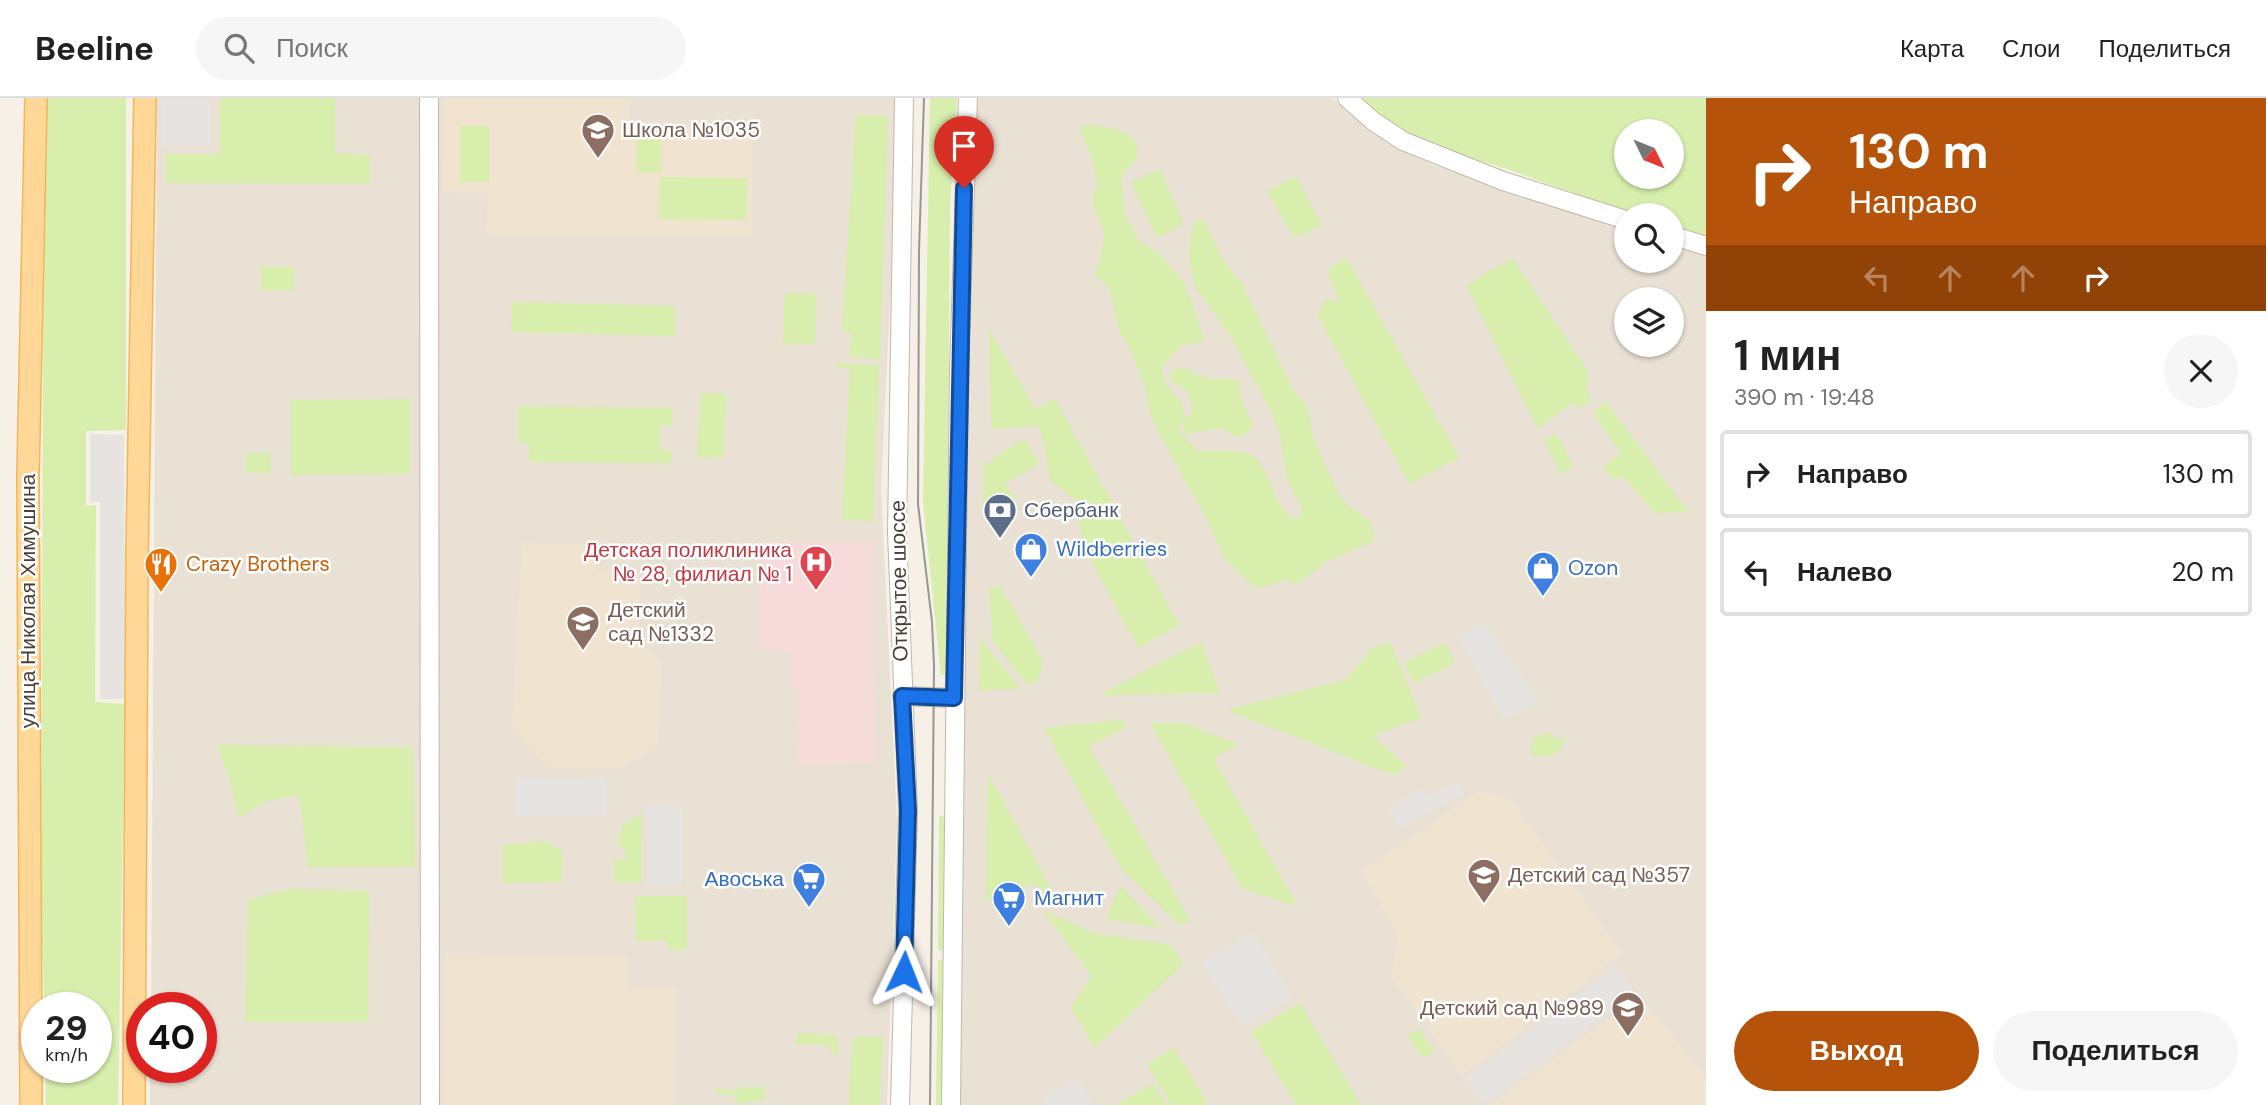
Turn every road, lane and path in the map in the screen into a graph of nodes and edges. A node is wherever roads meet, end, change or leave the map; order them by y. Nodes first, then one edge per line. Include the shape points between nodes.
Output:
1 (36, 98) edge
2 (145, 98) edge
3 (429, 98) edge
4 (904, 98) edge
5 (968, 98) edge
6 (1347, 98) edge
7 (1614, 216) edge
8 (1684, 239) edge
9 (1706, 246) edge
10 (902, 696) junction
11 (954, 698) junction
12 (31, 1105) edge
13 (134, 1105) edge
14 (430, 1105) edge
15 (900, 1105) edge
16 (951, 1105) edge

1 - 12 main road, улица Николая Химушина via 28,465
2 - 13 main road
3 - 14 street
4 - 10 street, Открытое шоссе via 897,532
5 - 11 street
6 - 7 street via 1403,141 1503,181
8 - 9 street
10 - 11 street
10 - 15 street, Открытое шоссе via 908,810
11 - 16 street

